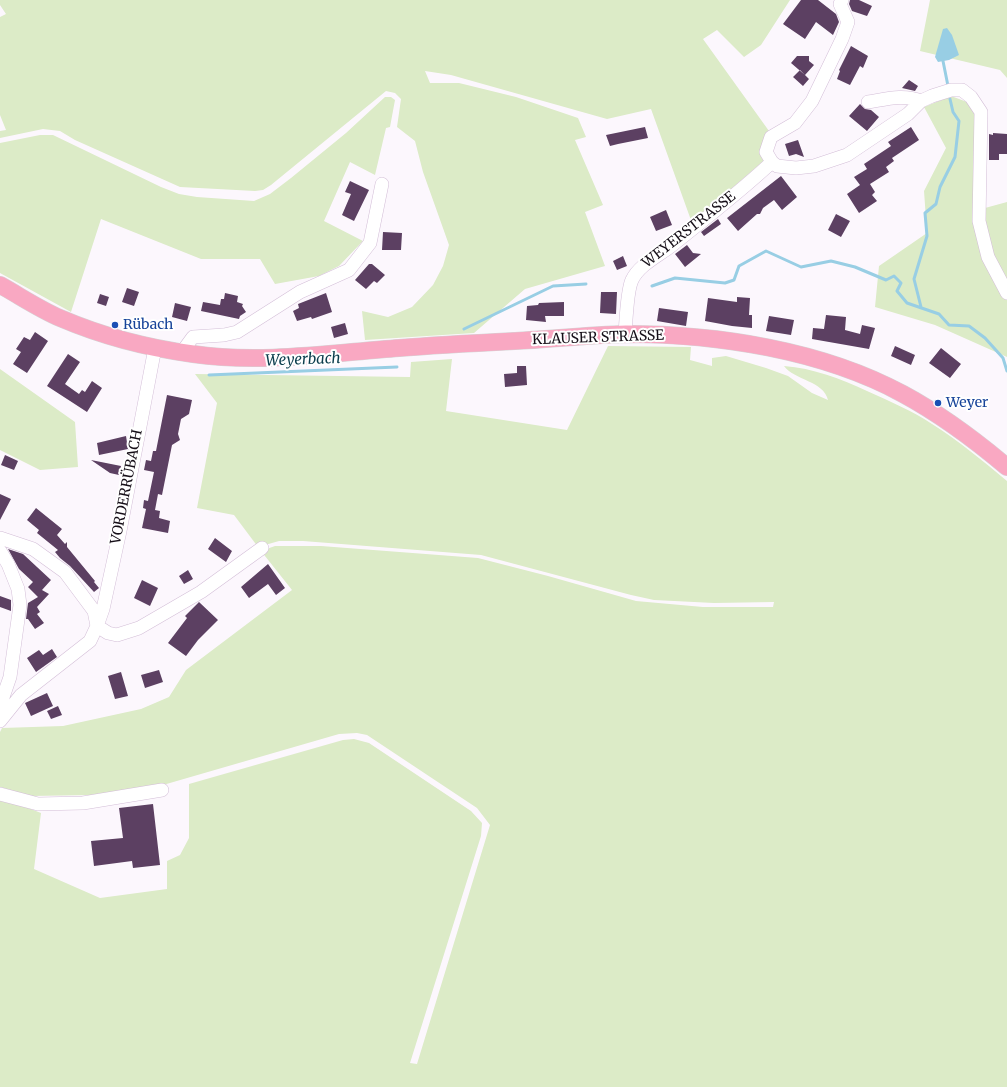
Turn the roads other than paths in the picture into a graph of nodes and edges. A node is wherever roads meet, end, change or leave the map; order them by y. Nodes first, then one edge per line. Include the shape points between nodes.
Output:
1 (842, 0) edge
2 (921, 101) junction
3 (868, 102) dead end
4 (772, 162) junction
5 (382, 184) dead end
6 (0, 285) edge
7 (1007, 293) edge
8 (625, 334) junction
9 (155, 348) junction
10 (182, 352) junction
11 (1007, 467) edge
12 (0, 538) edge
13 (262, 548) dead end
14 (0, 551) edge
15 (97, 626) junction
16 (0, 706) edge
17 (0, 721) edge
18 (162, 790) dead end
19 (0, 794) edge

1 - 4 street via 840,4 848,22 842,39 812,101 795,124 770,140 766,152
2 - 3 street via 902,97
2 - 4 street via 908,114 847,154 814,166 796,168 777,166
2 - 7 street via 951,90 962,90 972,97 981,112 980,221 988,257
4 - 8 street, WEYERSTRASSE via 689,232 638,269 631,281
5 - 10 street via 370,243 349,270 300,292 237,332 193,337
6 - 9 main road, KLAUSER STRASSE via 58,317
8 - 10 main road, KLAUSER STRASSE via 250,358
8 - 11 main road, KLAUSER STRASSE via 690,336 728,341 794,354 856,373 901,393 936,414
9 - 10 main road, KLAUSER STRASSE
9 - 15 street, VORDERRÜBACH via 120,531
12 - 15 street via 33,549 65,572 94,610
13 - 15 street via 201,592 139,628 116,635
14 - 16 street via 18,589 20,605 10,677
15 - 17 street, VORDERRÜBACH via 90,641 21,695
18 - 19 street via 83,803 38,804

